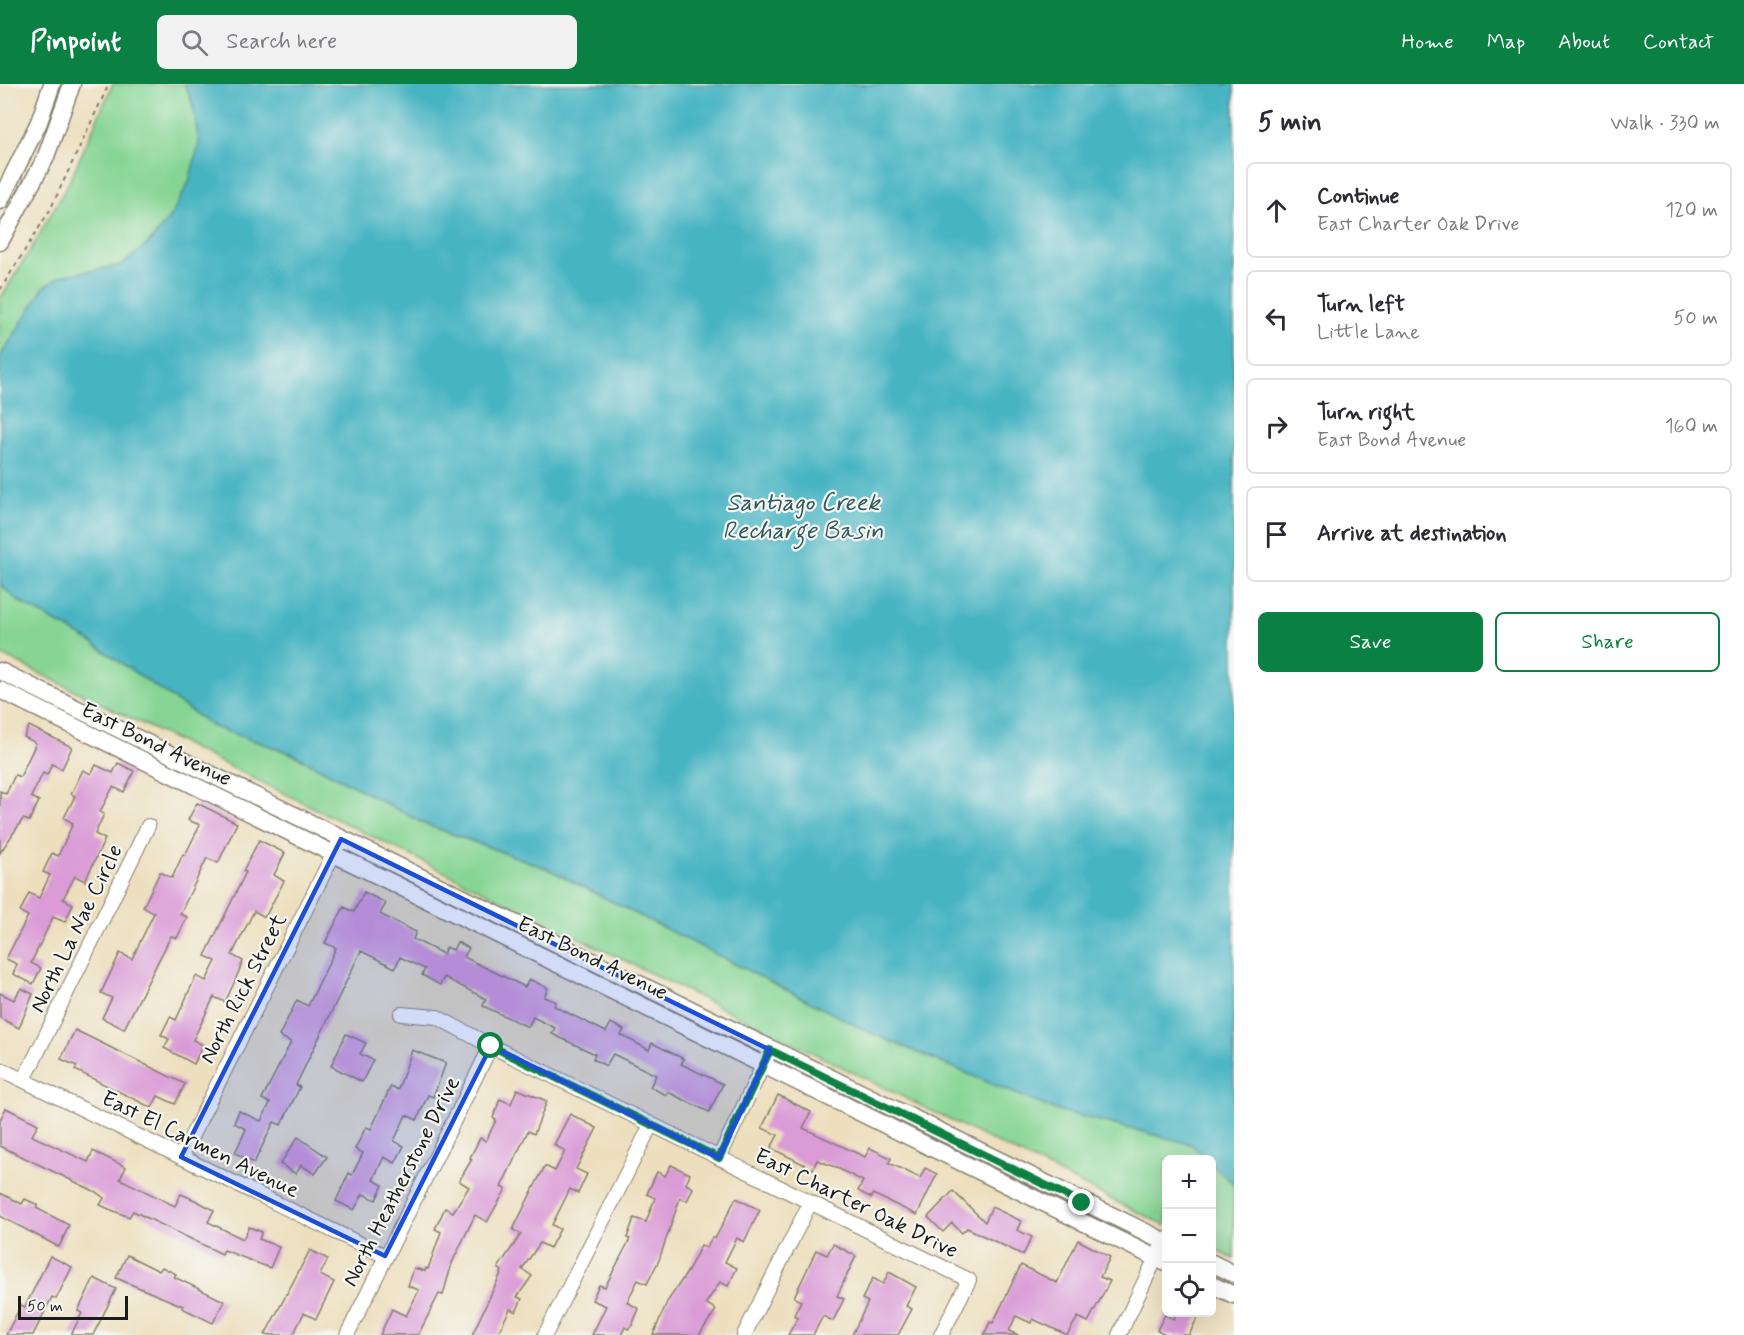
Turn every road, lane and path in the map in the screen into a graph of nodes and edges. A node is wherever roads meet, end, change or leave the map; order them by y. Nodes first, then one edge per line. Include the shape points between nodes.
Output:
1 (52, 84) edge
2 (72, 84) edge
3 (109, 84) edge
4 (0, 201) edge
5 (0, 242) edge
6 (0, 290) edge
7 (0, 671) edge
8 (0, 690) edge
9 (148, 826) dead end
10 (341, 839) junction
11 (333, 855) junction
12 (401, 1014) dead end
13 (491, 1046) junction
14 (767, 1058) junction
15 (0, 1069) edge
16 (24, 1080) junction
17 (651, 1125) junction
18 (181, 1157) junction
19 (719, 1158) junction
20 (810, 1203) junction
21 (1162, 1241) edge
22 (385, 1256) junction
23 (1161, 1260) edge
24 (1216, 1265) edge
25 (1234, 1274) edge
26 (1216, 1287) edge
27 (1234, 1295) edge
28 (347, 1335) edge
29 (545, 1335) edge
30 (744, 1335) edge
31 (941, 1335) edge
32 (1119, 1335) edge

1 - 4 street via 32,139
2 - 5 street via 45,159
3 - 6 path via 50,210
7 - 10 street, East Bond Avenue
8 - 11 street, East Bond Avenue
9 - 16 street, North La Nae Circle
10 - 11 street, North Rick Street
10 - 14 street, East Bond Avenue
11 - 14 street, East Bond Avenue
11 - 18 street, North Rick Street
12 - 13 street, East Charter Oak Drive via 437,1017
13 - 17 street, East Charter Oak Drive
13 - 22 street, North Heatherstone Drive
14 - 19 street
14 - 21 street, East Bond Avenue
14 - 23 street, East Bond Avenue
15 - 16 street, East El Carmen Avenue
16 - 18 street, East El Carmen Avenue
17 - 19 street, East Charter Oak Drive
17 - 29 street
18 - 22 street, East El Carmen Avenue
19 - 20 street, East Charter Oak Drive
20 - 30 street
20 - 31 street, East Charter Oak Drive via 969,1280
22 - 28 street, North Heatherstone Drive
23 - 32 street
24 - 25 street
26 - 27 street

